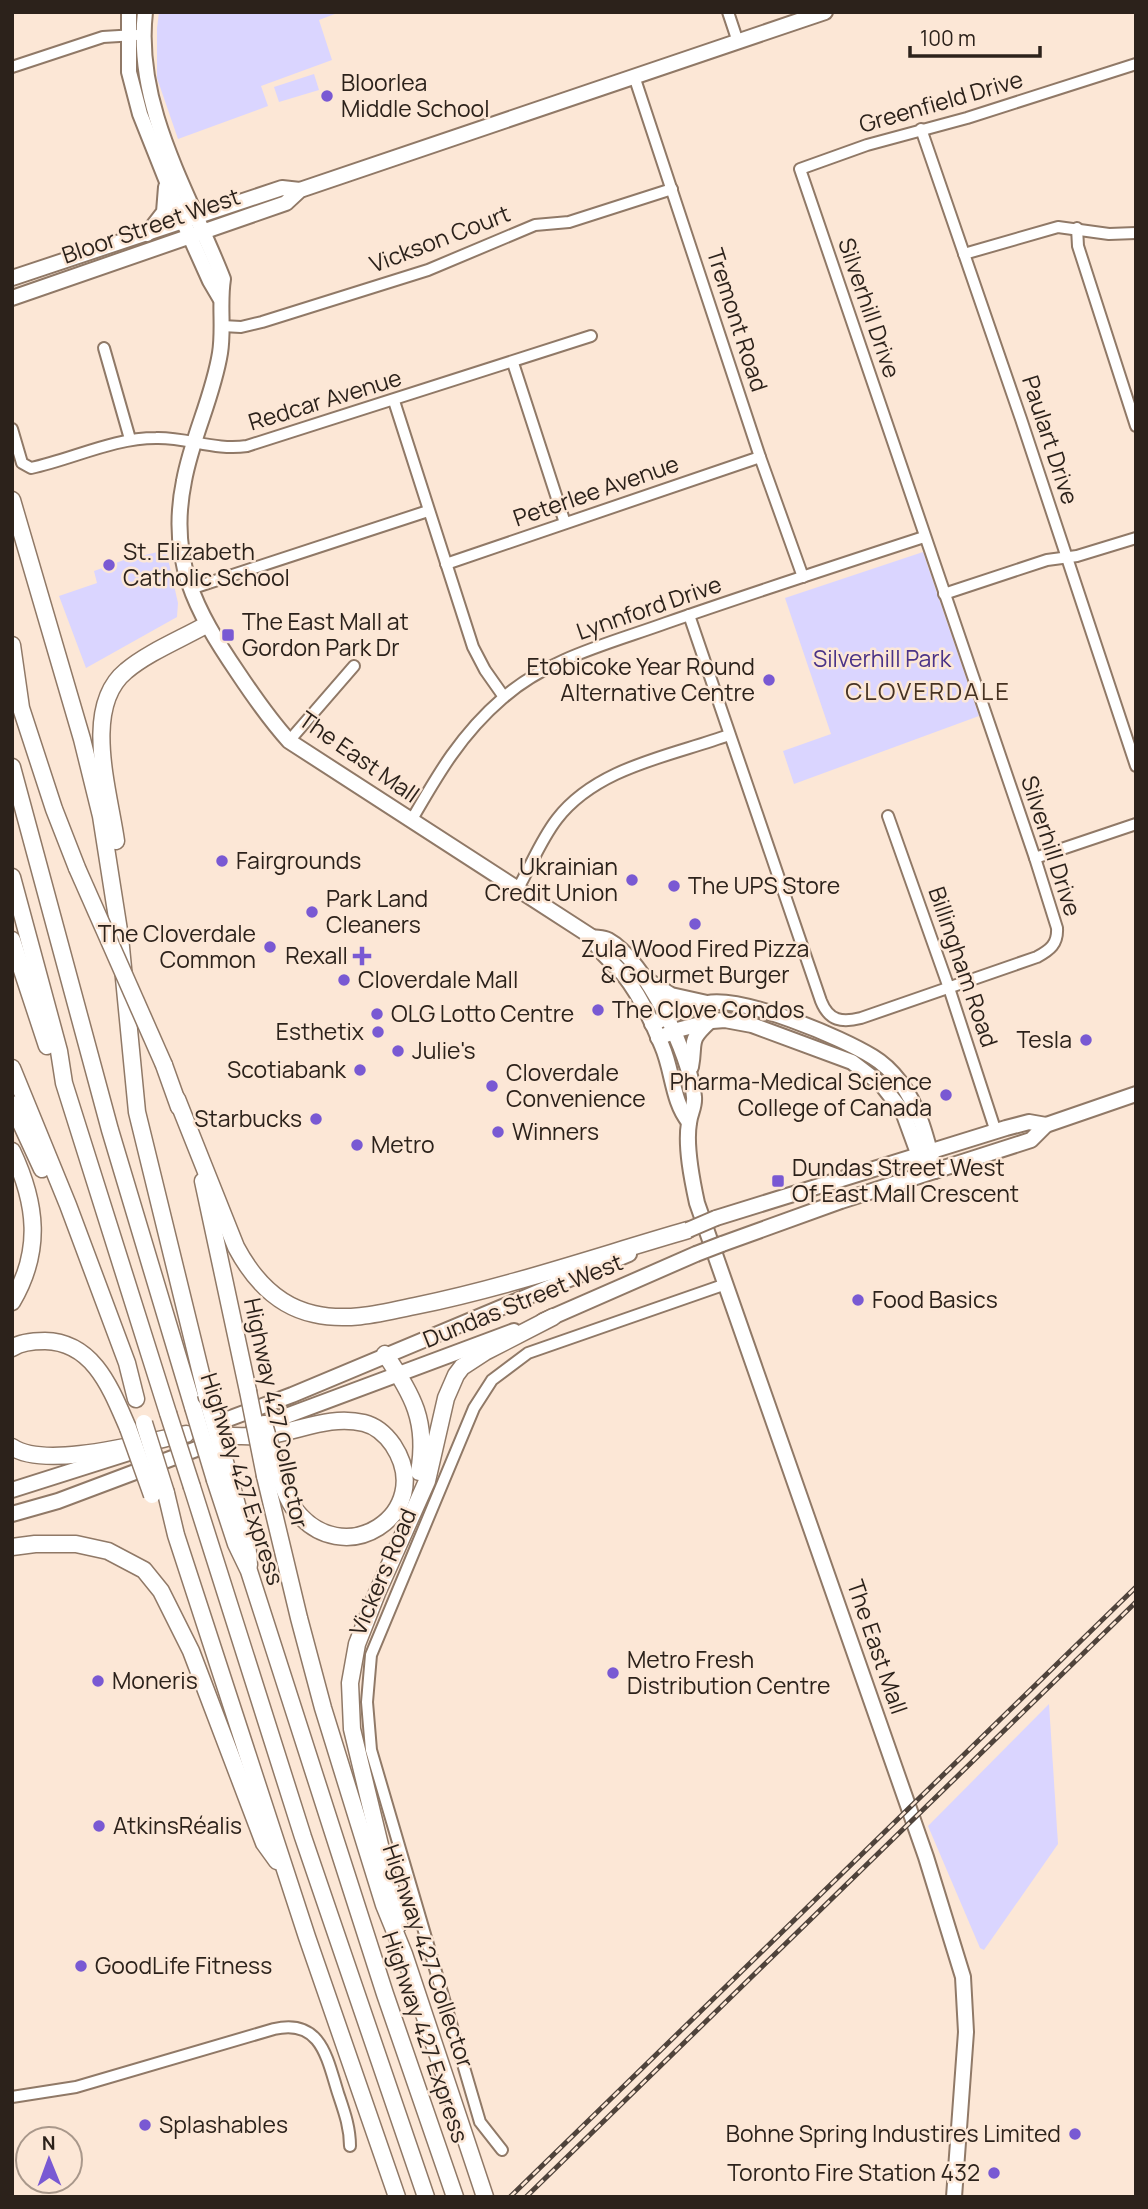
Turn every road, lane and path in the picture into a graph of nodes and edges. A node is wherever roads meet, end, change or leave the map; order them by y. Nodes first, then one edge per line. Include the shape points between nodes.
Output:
1 (129, 12) edge
2 (145, 12) edge
3 (728, 12) edge
4 (825, 12) edge
5 (135, 34) junction
6 (738, 42) junction
7 (1136, 64) edge
8 (12, 67) edge
9 (634, 76) junction
10 (920, 129) junction
11 (164, 158) junction
12 (800, 169) joint
13 (165, 179) junction
14 (672, 189) junction
15 (194, 227) junction
16 (1077, 228) junction
17 (1136, 233) edge
18 (146, 235) junction
19 (964, 254) junction
20 (12, 278) edge
21 (12, 298) edge
22 (222, 327) junction
23 (591, 336) dead end
24 (104, 348) dead end
25 (513, 363) junction
26 (394, 401) junction
27 (1136, 426) edge
28 (12, 429) edge
29 (130, 439) junction
30 (194, 444) junction
31 (760, 457) junction
32 (12, 500) edge
33 (428, 511) junction
34 (565, 523) junction
35 (924, 537) junction
36 (1136, 538) edge
37 (1066, 557) junction
38 (446, 564) junction
39 (803, 577) junction
40 (190, 589) junction
41 (944, 594) junction
42 (689, 615) junction
43 (206, 625) junction
44 (12, 645) edge
45 (354, 666) dead end
46 (12, 678) edge
47 (504, 698) junction
48 (21, 708) junction
49 (729, 735) junction
50 (289, 741) junction
51 (1136, 765) edge
52 (12, 767) edge
53 (888, 816) dead end
54 (411, 821) junction
55 (1136, 824) edge
56 (1035, 858) junction
57 (12, 877) edge
58 (517, 890) junction
59 (120, 937) junction
60 (592, 937) junction
61 (12, 940) edge
62 (645, 979) junction
63 (949, 988) junction
64 (707, 1003) junction
65 (712, 1021) junction
66 (652, 1024) junction
67 (670, 1025) junction
68 (658, 1038) junction
69 (12, 1068) edge
70 (690, 1074) junction
71 (64, 1083) junction
72 (1136, 1094) edge
73 (177, 1099) junction
74 (12, 1104) edge
75 (689, 1122) junction
76 (1046, 1125) junction
77 (996, 1132) junction
78 (12, 1151) edge
79 (925, 1154) junction
80 (930, 1173) junction
81 (688, 1230) junction
82 (726, 1284) junction
83 (12, 1302) edge
84 (552, 1317) junction
85 (12, 1348) edge
86 (384, 1354) junction
87 (398, 1374) junction
88 (136, 1399) junction
89 (136, 1425) junction
90 (186, 1434) junction
91 (232, 1436) junction
92 (12, 1447) edge
93 (271, 1474) junction
94 (222, 1478) junction
95 (12, 1490) edge
96 (12, 1514) edge
97 (412, 1516) junction
98 (12, 1547) edge
99 (289, 1880) junction
100 (404, 1954) junction
101 (12, 2097) edge
102 (349, 2146) dead end
103 (502, 2150) dead end
104 (397, 2197) edge
105 (426, 2197) edge
106 (455, 2197) edge
107 (485, 2197) edge
108 (954, 2197) edge

1 - 5 main road, The East Mall
2 - 5 main road, The East Mall
3 - 6 street
4 - 6 main road, Bloor Street West
5 - 8 street via 103,37
5 - 11 main road, The East Mall
6 - 9 main road, Bloor Street West
7 - 10 street, Greenfield Drive
9 - 14 street, Tremont Road
9 - 15 main road, Bloor Street West via 300,190 282,188
10 - 12 street, Greenfield Drive
10 - 19 street, Paulart Drive
11 - 13 main road, The East Mall
11 - 15 main road, The East Mall
12 - 35 street, Silverhill Drive
13 - 15 main road, The East Mall
13 - 18 main road via 164,212
14 - 22 street, Vickson Court via 569,222 535,225 428,270 262,323
14 - 31 street, Tremont Road
15 - 18 main road, Bloor Street West
15 - 21 main road, Bloor Street West
15 - 22 main road, The East Mall via 223,279
16 - 17 street
16 - 19 street via 1050,228
16 - 27 street via 1078,246
18 - 20 main road, Bloor Street West
19 - 37 street, Paulart Drive
22 - 30 main road, The East Mall via 216,370
23 - 25 street, Redcar Avenue
24 - 29 street
25 - 26 street, Redcar Avenue
25 - 34 street
26 - 30 street, Redcar Avenue via 247,446
26 - 33 street
28 - 29 street, Redcar Avenue via 22,463 28,468
29 - 30 street, Redcar Avenue via 177,438
30 - 40 main road, The East Mall via 179,526
31 - 34 street, Peterlee Avenue
31 - 39 street, Tremont Road
32 - 59 highway via 92,778
33 - 38 street
33 - 40 street
34 - 38 street, Peterlee Avenue
35 - 39 street, Lynnford Drive
35 - 41 street, Silverhill Drive
36 - 37 street
37 - 41 street via 1047,559
37 - 51 street, Paulart Drive
38 - 47 street via 476,653
39 - 42 street, Lynnford Drive
40 - 43 main road, The East Mall
41 - 56 street, Silverhill Drive
42 - 47 street, Lynnford Drive via 554,665
42 - 49 street, Silverhill Drive
43 - 50 main road, The East Mall
43 - 59 highway via 128,669 111,686 106,699 100,735 124,904
44 - 48 highway, Highway 427 Collector
45 - 50 street
46 - 48 highway
47 - 54 street, Lynnford Drive via 460,740
48 - 73 highway, Highway 427 Collector, bridge via 77,868
49 - 58 street via 624,771 587,791 559,817
49 - 63 street, Silverhill Drive via 827,1013 839,1021 853,1020
50 - 54 main road, The East Mall
52 - 94 highway, Highway 427 Express, bridge via 110,1130 193,1408
53 - 63 street, Billingham Road
54 - 58 main road, The East Mall
55 - 56 street
56 - 63 street, Silverhill Drive via 1057,928 1053,946 1037,957
57 - 71 highway
58 - 60 main road, The East Mall
59 - 94 highway, bridge via 138,1112
60 - 62 main road, The East Mall via 607,940
60 - 66 main road, The East Mall via 598,950 630,984
61 - 71 highway via 49,1052
62 - 64 main road via 671,995
62 - 67 main road, The East Mall
63 - 77 street, Billingham Road
64 - 67 main road
64 - 79 main road via 761,1009 873,1056 912,1101
65 - 67 main road
65 - 70 main road via 692,1044
65 - 79 main road via 752,1025 852,1062 882,1085 903,1112
66 - 67 main road
66 - 68 main road, The East Mall
67 - 68 main road
67 - 70 main road, The East Mall
68 - 75 main road, The East Mall via 680,1111
69 - 88 highway via 82,1241
70 - 75 main road, The East Mall via 694,1109
71 - 105 highway, bridge via 303,1837
72 - 76 main road, Dundas Street West
73 - 81 highway via 246,1266 261,1284 300,1310 325,1316 387,1312 488,1289
73 - 93 highway, Highway 427 Collector, bridge via 200,1170
74 - 88 highway via 57,1199
75 - 82 main road, The East Mall via 696,1203
76 - 77 main road, Dundas Street West via 1029,1122
76 - 80 main road, Dundas Street West via 1031,1140
77 - 79 main road, Dundas Street West
78 - 83 highway via 30,1200 33,1240 27,1274
79 - 80 main road
79 - 81 main road, Dundas Street West, bridge
80 - 84 main road, Dundas Street West, bridge via 722,1244
81 - 86 main road, Dundas Street West
82 - 103 street, Vickers Road via 528,1353 492,1380 474,1408 371,1655 367,1702 371,1750 480,2122
82 - 108 main road, The East Mall via 926,1857 963,1977 966,2032
84 - 87 main road, Dundas Street West
84 - 97 highway via 477,1357 456,1375 446,1398 427,1481
85 - 89 highway via 39,1341 77,1349 94,1363
86 - 87 highway
86 - 90 main road, Dundas Street West via 292,1395
87 - 91 main road, Dundas Street West
87 - 97 highway via 416,1409 424,1447
88 - 89 highway
89 - 99 highway, bridge
90 - 92 highway via 65,1456 35,1456
90 - 95 main road, Dundas Street West
91 - 93 highway via 269,1435 335,1421 367,1424 391,1442 404,1468 396,1511 378,1529 354,1538 327,1534 305,1520
91 - 96 main road, Dundas Street West
93 - 100 highway, Highway 427 Collector via 299,1618 323,1707 384,1905
94 - 106 highway, Highway 427 Express via 236,1544 249,1571
97 - 100 highway via 357,1644 350,1683 352,1729
98 - 99 highway via 75,1544 108,1551 144,1570 161,1591 191,1651 264,1843
99 - 104 highway
100 - 107 highway, Highway 427 Collector
101 - 102 street via 76,2087 297,2027 325,2052 350,2132

